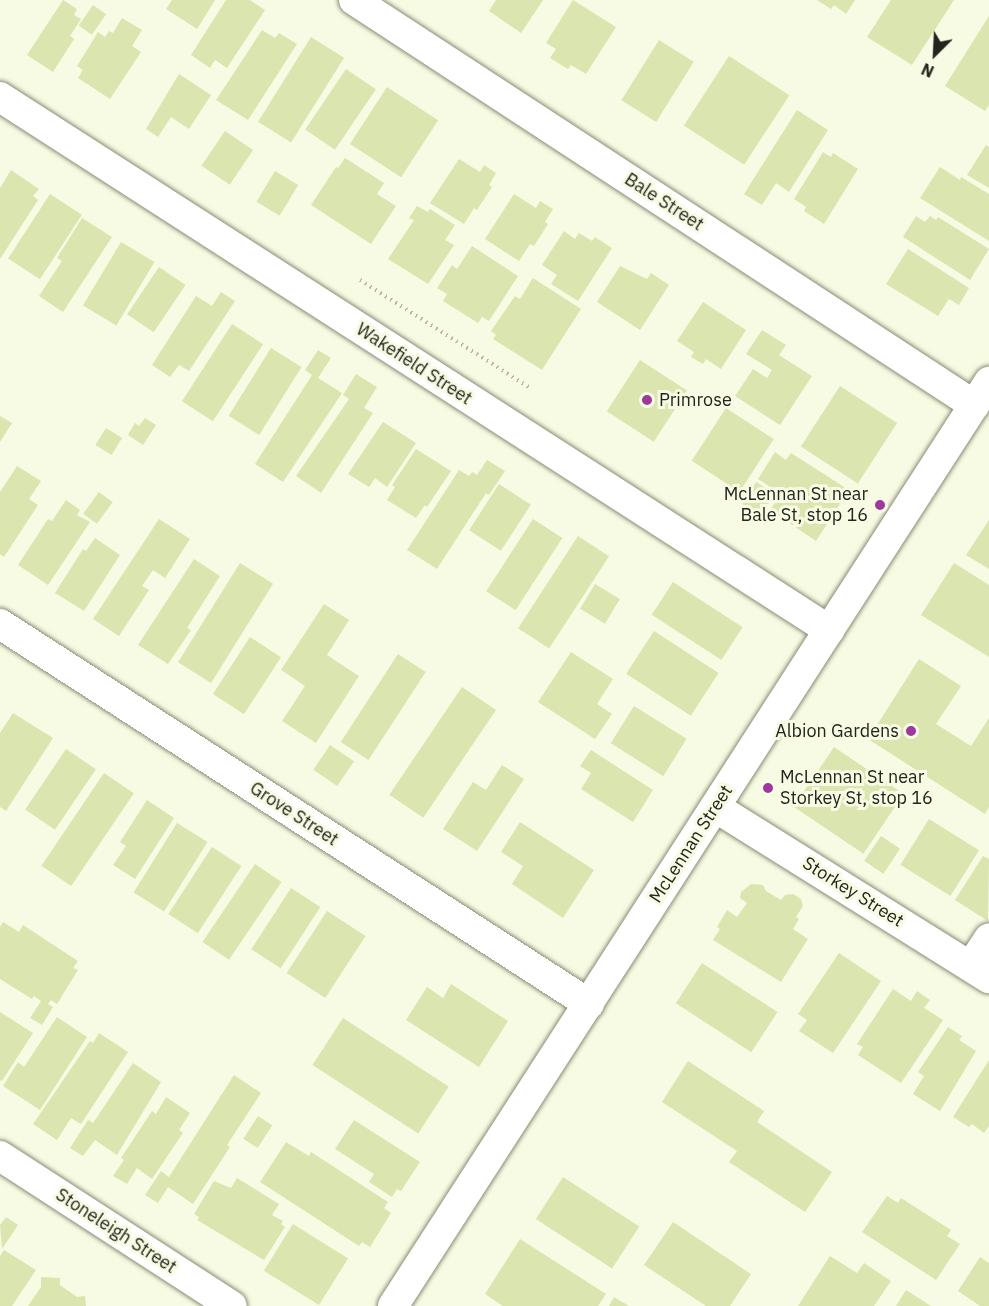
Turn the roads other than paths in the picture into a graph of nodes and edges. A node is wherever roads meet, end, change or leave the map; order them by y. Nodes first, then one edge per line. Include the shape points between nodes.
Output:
1 (354, 0) edge
2 (0, 97) edge
3 (982, 394) edge
4 (0, 624) edge
5 (829, 630) junction
6 (715, 807) junction
7 (989, 938) edge
8 (980, 972) edge
9 (589, 1004) junction
10 (0, 1156) edge
11 (232, 1306) edge
12 (393, 1306) edge

1 - 3 street, Bale Street
2 - 5 street, Wakefield Street
3 - 5 street, McLennan Street
4 - 9 street, Grove Street
5 - 6 street, McLennan Street
6 - 8 street, Storkey Street
6 - 9 street, McLennan Street
7 - 8 street
9 - 12 street, McLennan Street
10 - 11 street, Stoneleigh Street

